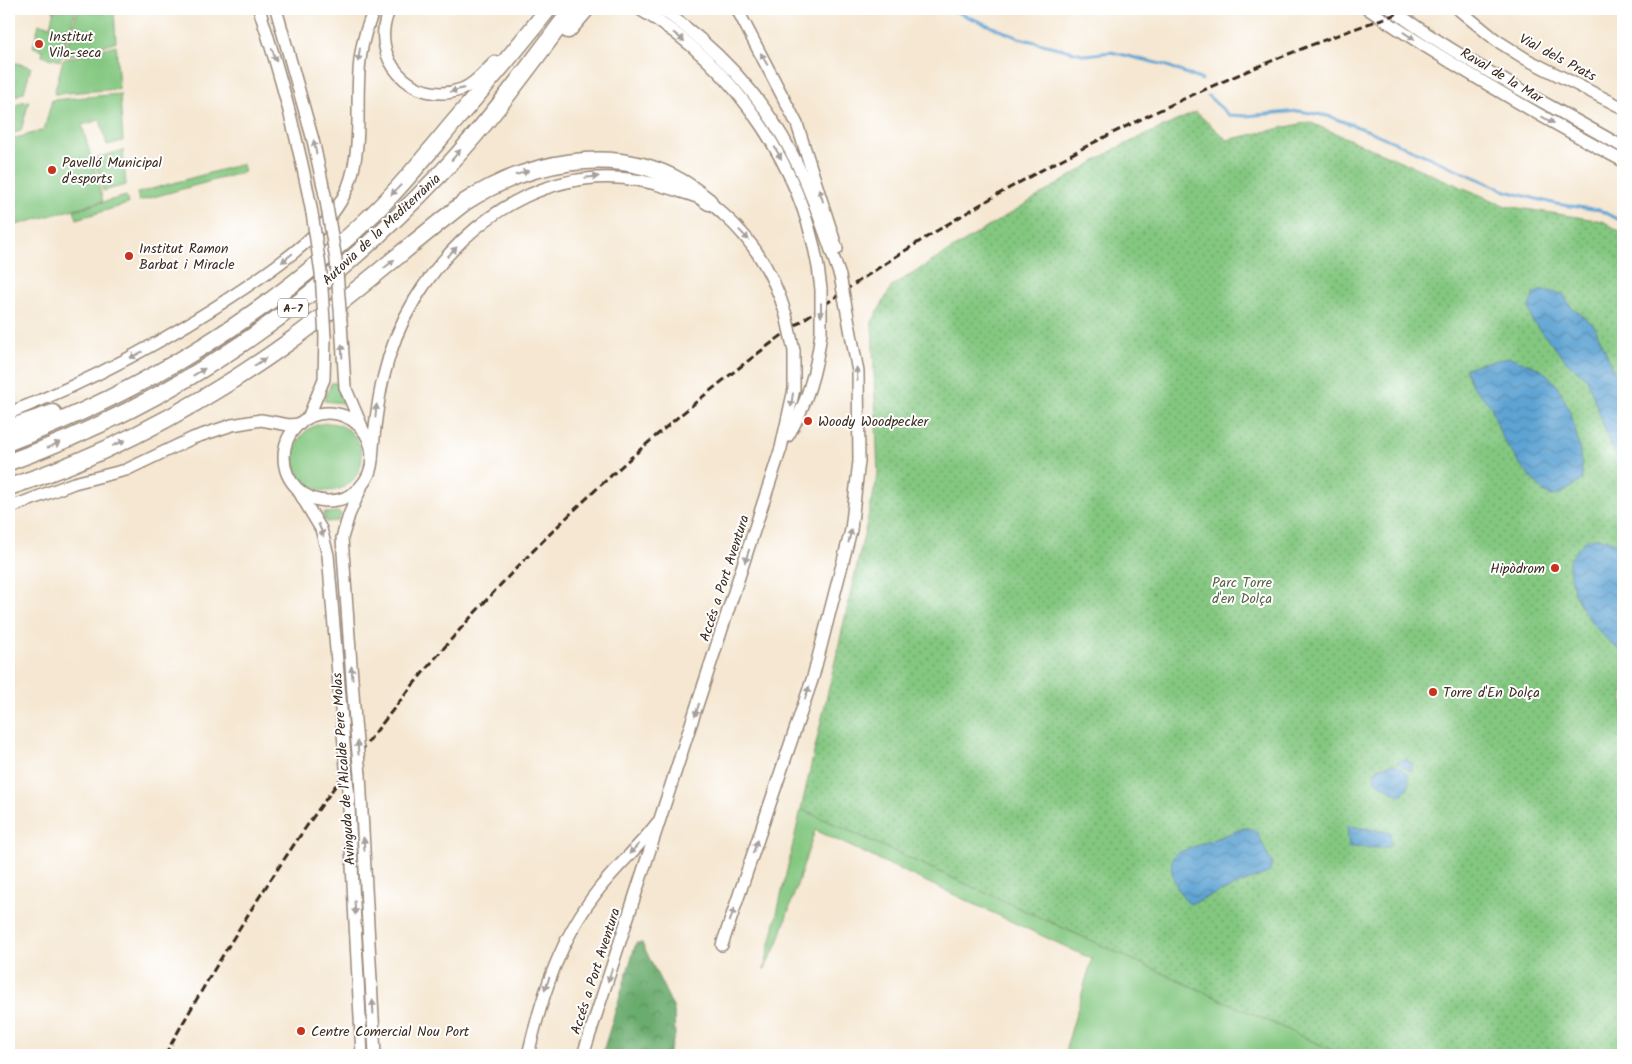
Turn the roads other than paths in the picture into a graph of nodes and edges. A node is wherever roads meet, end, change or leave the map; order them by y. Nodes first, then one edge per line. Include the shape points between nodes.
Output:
1 (259, 9) edge
2 (276, 9) edge
3 (375, 9) edge
4 (390, 9) edge
5 (537, 9) edge
6 (548, 9) edge
7 (572, 9) edge
8 (586, 9) edge
9 (639, 9) edge
10 (661, 9) edge
11 (737, 9) edge
12 (1368, 9) edge
13 (1391, 9) edge
14 (1458, 9) edge
15 (495, 62) junction
16 (729, 75) junction
17 (521, 78) junction
18 (473, 100) junction
19 (1623, 108) edge
20 (1623, 147) edge
21 (1623, 161) edge
22 (709, 202) junction
23 (840, 276) junction
24 (151, 378) junction
25 (9, 412) edge
26 (304, 421) junction
27 (275, 422) junction
28 (9, 428) edge
29 (364, 431) junction
30 (9, 442) edge
31 (285, 447) junction
32 (781, 448) junction
33 (372, 460) junction
34 (9, 462) edge
35 (363, 484) junction
36 (9, 487) edge
37 (297, 488) junction
38 (9, 508) edge
39 (664, 811) junction
40 (722, 945) dead end
41 (362, 1055) edge
42 (375, 1055) edge
43 (528, 1055) edge
44 (583, 1055) edge

1 -> 26 street, bridge via 299,146 321,273 324,378
29 -> 2 street, bridge via 345,387 336,260 325,195
3 -> 25 street via 360,50 357,138 351,174 340,201 322,224 284,261 162,342 83,382
15 -> 4 street via 470,85 455,91 425,91 408,83 391,65 385,48 383,29
5 - 15 highway
6 - 18 highway, Autovia de la Mediterrània / A-7
7 - 17 highway, Autovia de la Mediterrània / A-7
8 - 17 highway via 542,61
9 -> 16 street
10 - 16 street via 703,41
23 -> 11 street via 837,246 806,146 775,78
12 -> 21 street, Raval de la Mar via 1525,108
13 - 20 street, Raval de la Mar via 1526,94
14 - 19 street, Vial dels Prats via 1526,59
15 - 18 highway via 476,86
16 - 23 street via 759,102 780,132 798,166
16 -> 32 street, bridge via 772,143 796,191 814,242 821,289 816,365 801,415
34 -> 17 highway, Autovia de la Mediterrània / A-7 via 49,448 138,407 206,368 272,324 331,278 444,170
18 -> 24 highway, Autovia de la Mediterrània / A-7 via 374,213 300,278 267,304
22 -> 32 street, Accés a Port Aventura, bridge via 750,241 773,279 786,314 794,352 794,389
33 -> 22 street via 380,387 401,325 435,270 483,223 535,192 567,180 604,176 638,179
36 -> 22 highway via 131,437 232,381 324,315 465,202 518,174 562,163 623,164 664,174
40 -> 23 street, bridge via 812,677 851,530 859,461 858,372
24 - 28 highway via 128,383
24 - 30 highway, Autovia de la Mediterrània / A-7 via 81,413
26 - 27 street via 289,425
26 - 29 street via 318,415 338,414
26 - 31 street via 291,434
27 - 31 street via 284,435
27 - 38 street via 261,420 232,425 193,438 126,470 74,483
29 - 33 street
31 - 37 street via 287,473
32 -> 39 street, Accés a Port Aventura
33 - 35 street
35 - 37 street via 354,493 331,501 312,498
42 -> 35 street, Avinguda de l'Alcalde Pere Molas, bridge via 360,775 342,538
37 -> 41 street, Avinguda de l'Alcalde Pere Molas, bridge via 321,529 328,555 348,789
39 -> 43 street, Accés a Port Aventura via 650,832 598,889 567,938 539,1006
39 -> 44 street, Accés a Port Aventura

